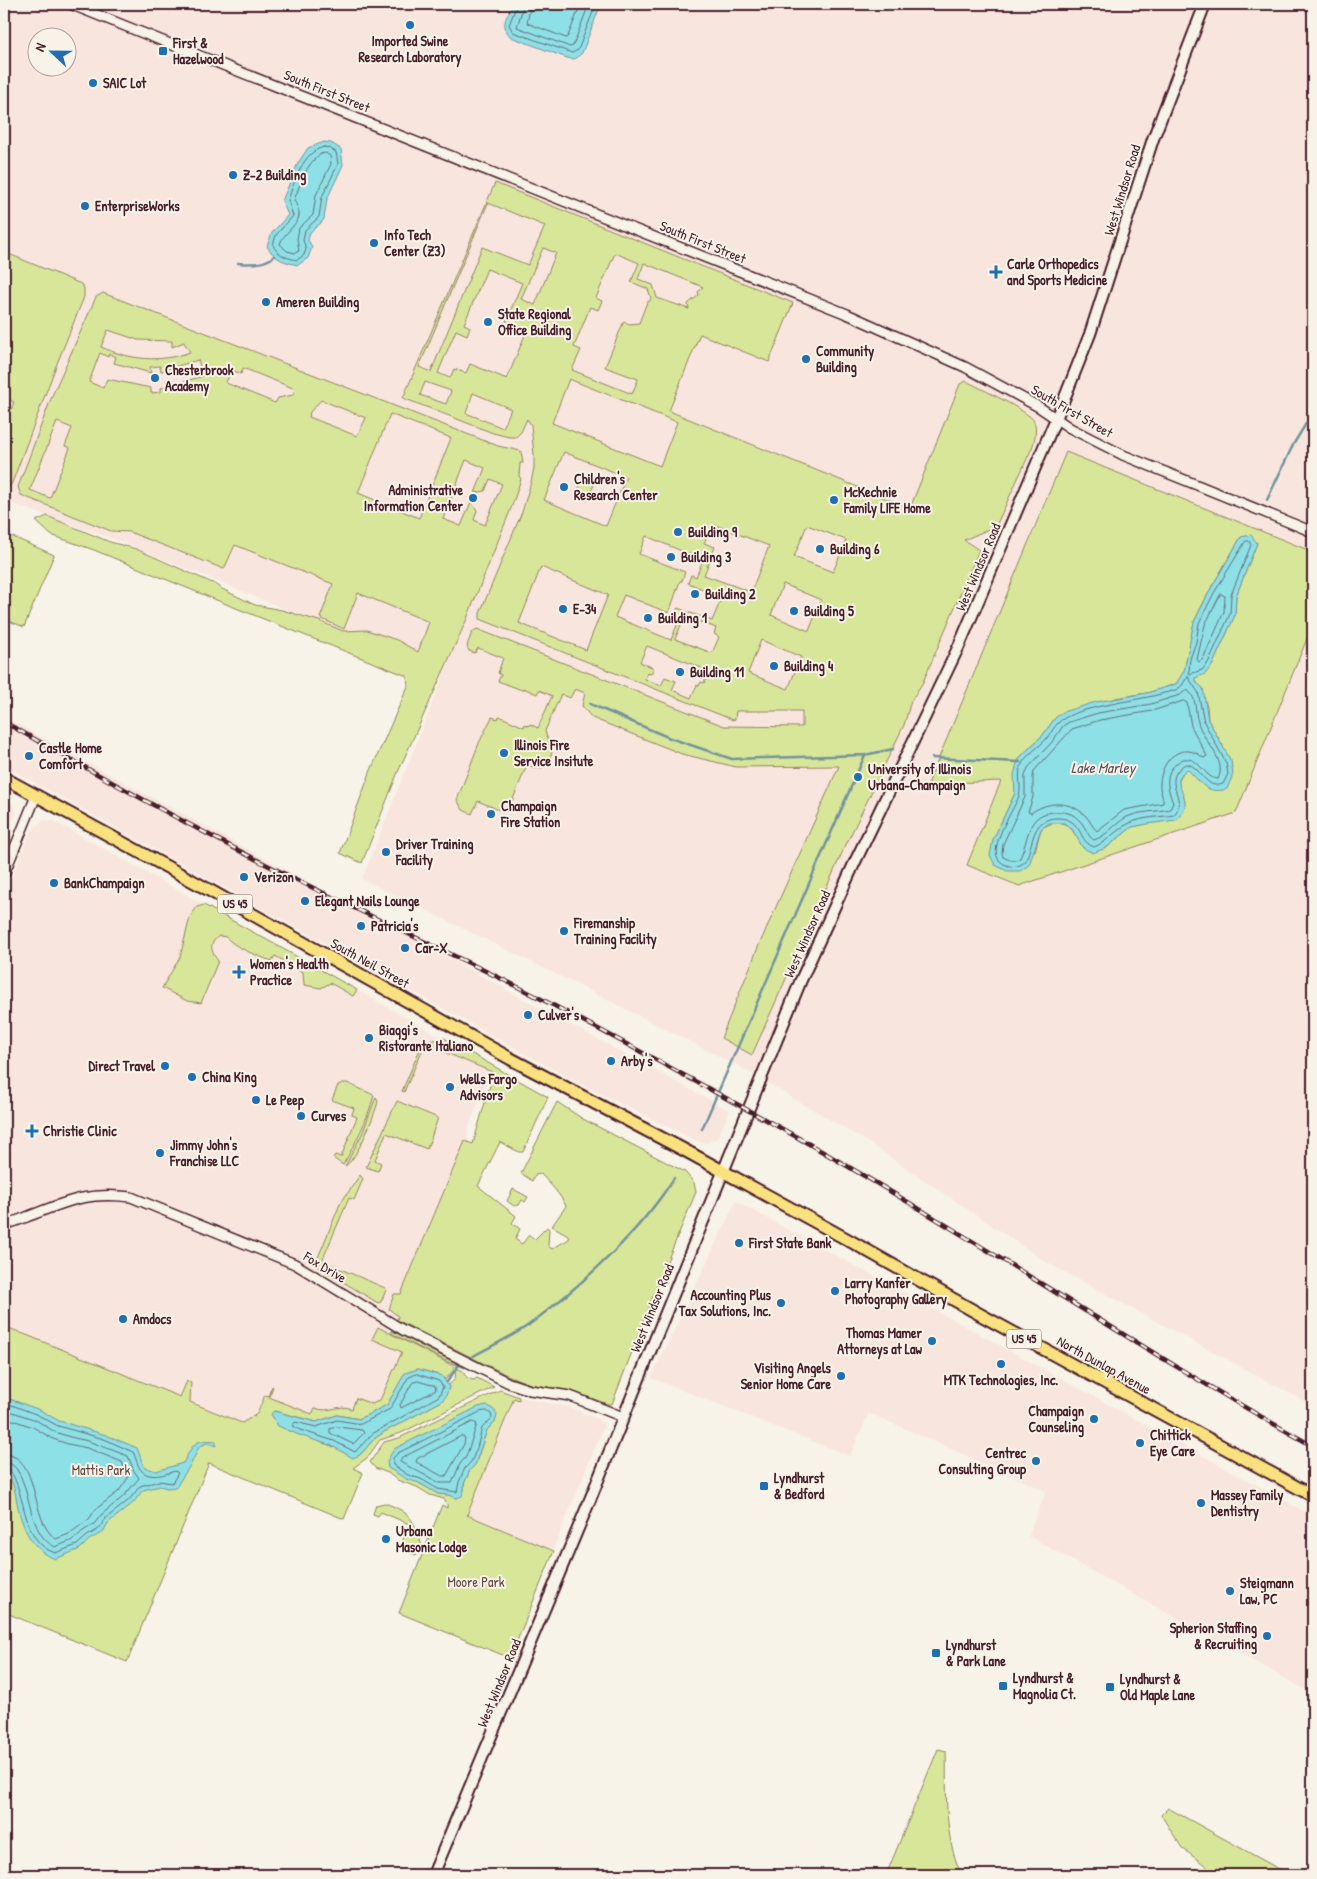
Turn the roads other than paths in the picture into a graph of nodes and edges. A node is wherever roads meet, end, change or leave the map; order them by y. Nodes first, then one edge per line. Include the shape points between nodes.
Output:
1 (70, 4) edge
2 (1205, 4) edge
3 (1056, 418) junction
4 (1313, 532) edge
5 (4, 778) edge
6 (36, 796) junction
7 (4, 874) edge
8 (723, 1172) junction
9 (4, 1225) edge
10 (623, 1417) junction
11 (1313, 1496) edge
12 (433, 1875) edge

1 - 3 street, South First Street via 847,314 965,367
2 - 3 main road, West Windsor Road via 1166,103 1090,334
3 - 4 street, South First Street via 1123,455
3 - 8 main road, West Windsor Road via 959,646 801,980
5 - 6 main road, South Neil Street / US 45
6 - 7 street
6 - 8 main road, South Neil Street / US 45 via 544,1077
8 - 10 main road, West Windsor Road
8 - 11 main road, North Dunlap Avenue / US 45
9 - 10 street, Fox Drive via 87,1196 131,1197 289,1262 403,1330 509,1383 570,1396
10 - 12 main road, West Windsor Road

